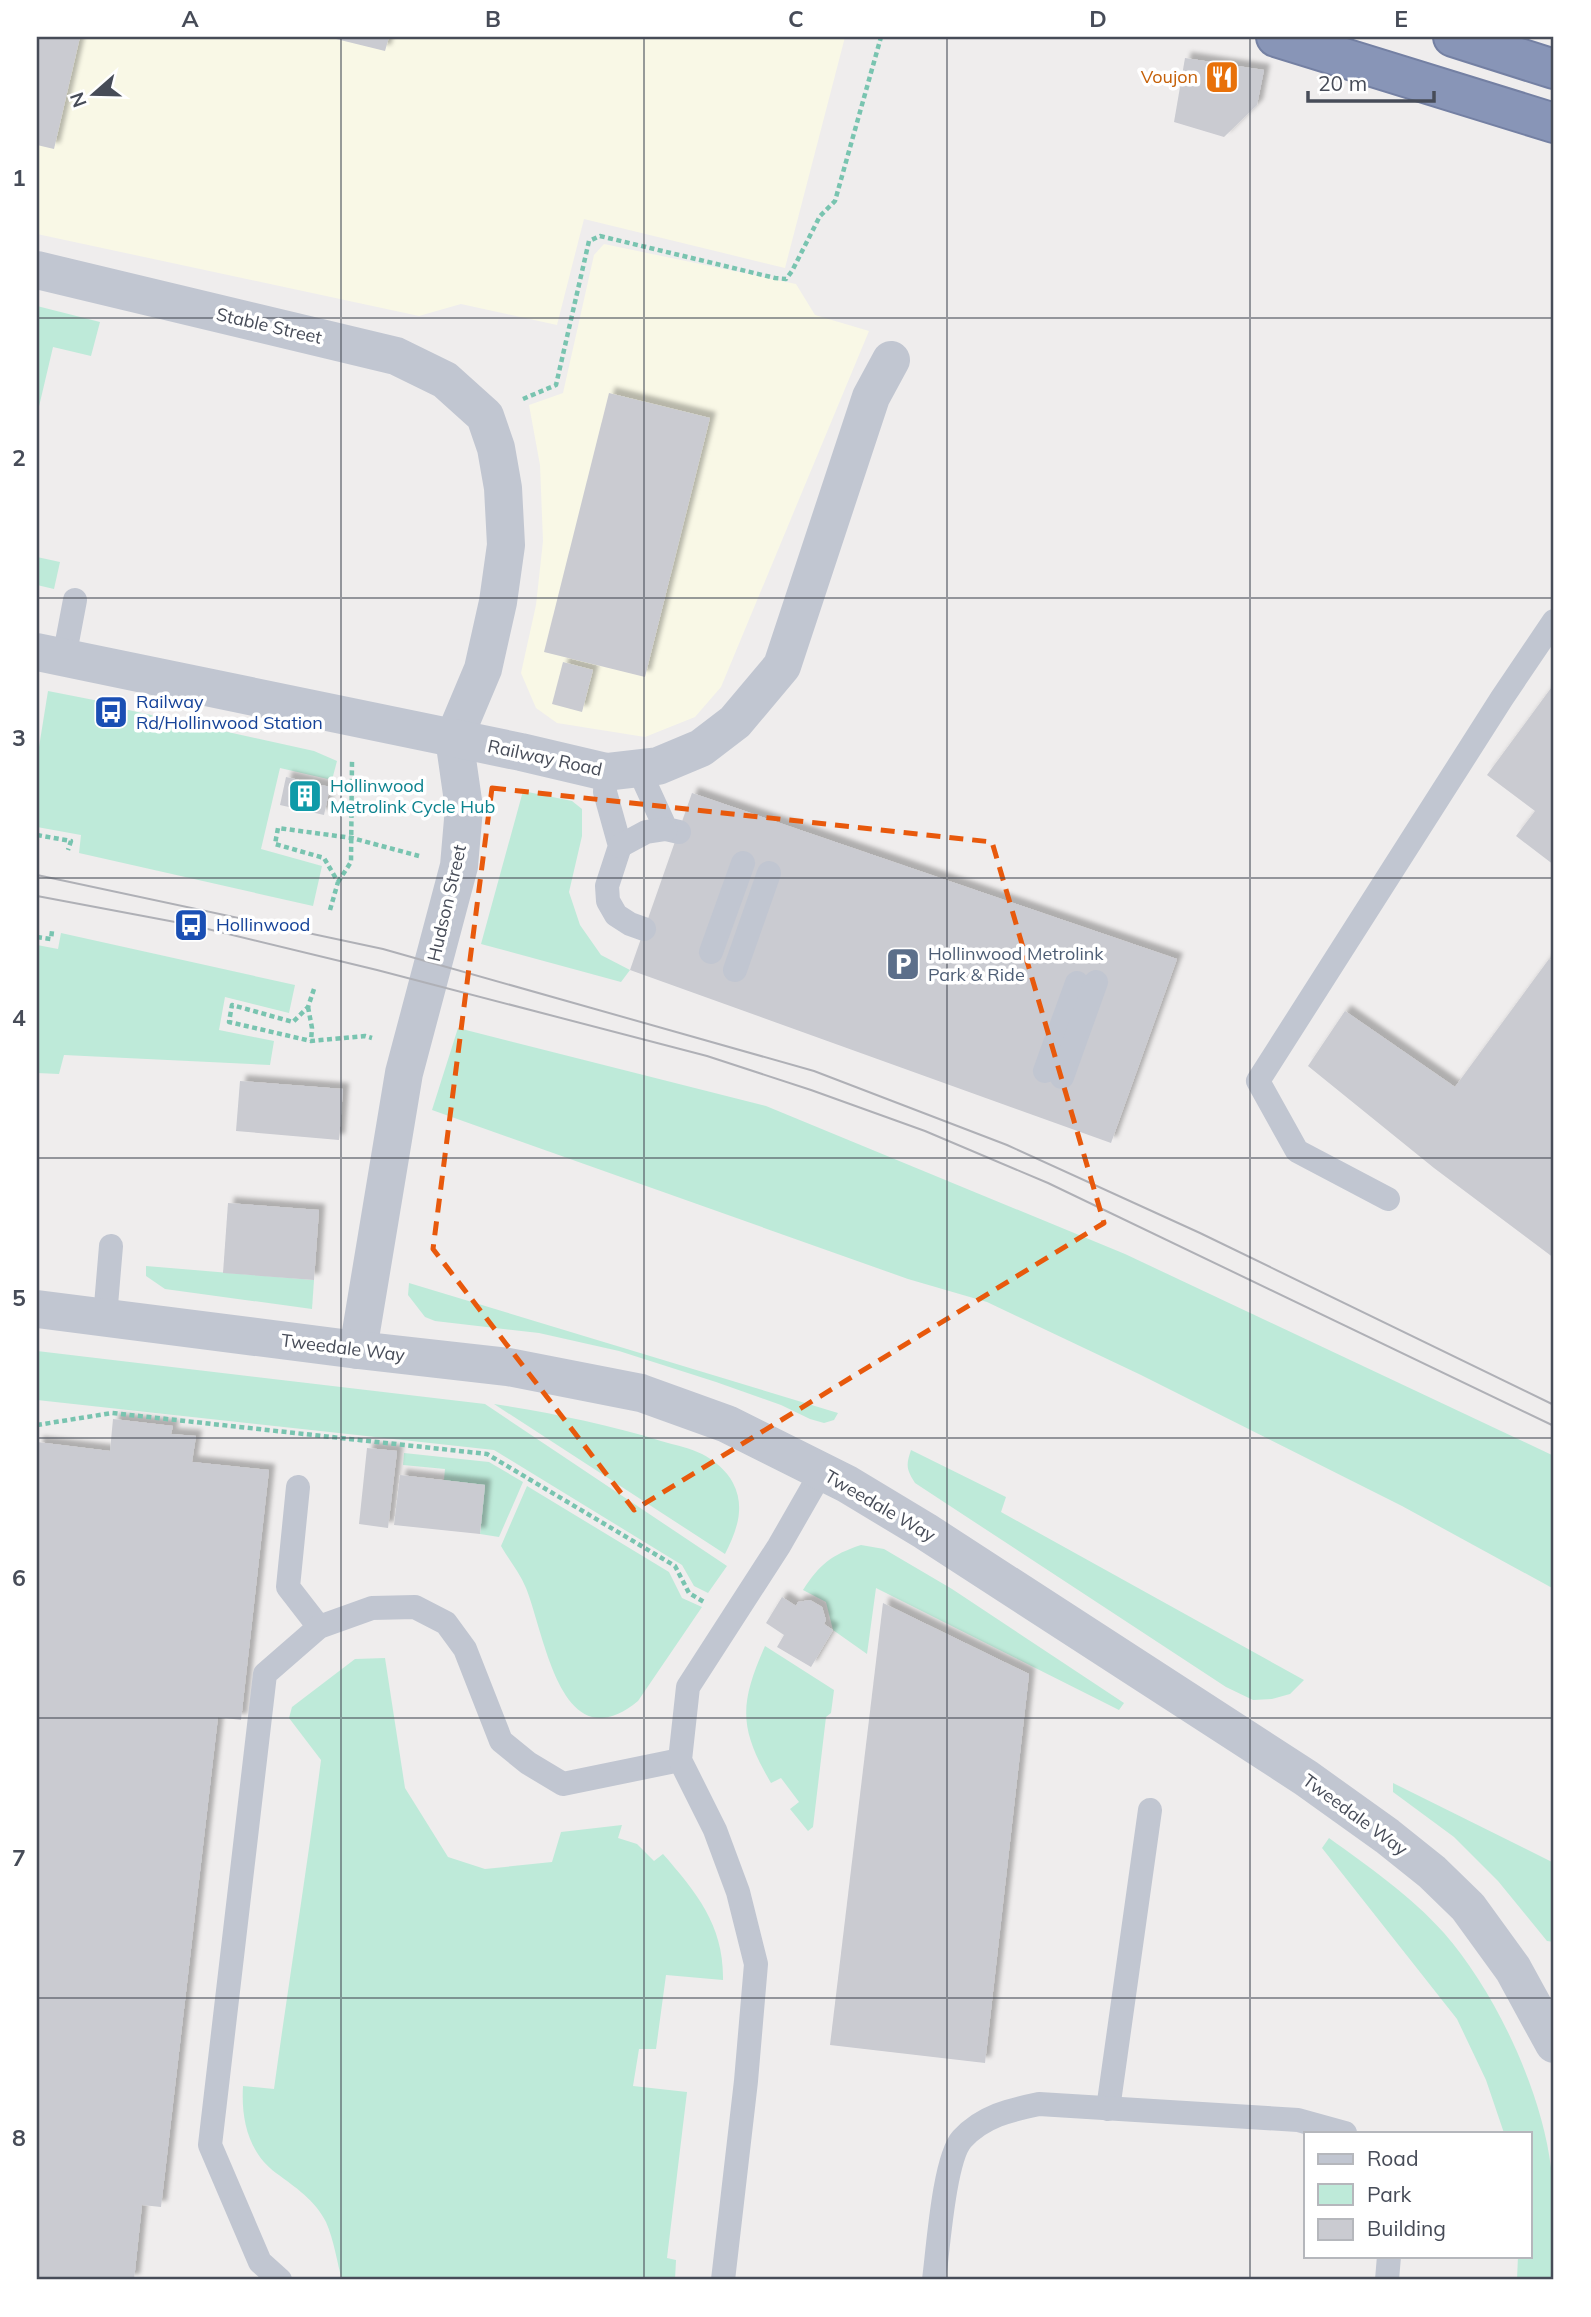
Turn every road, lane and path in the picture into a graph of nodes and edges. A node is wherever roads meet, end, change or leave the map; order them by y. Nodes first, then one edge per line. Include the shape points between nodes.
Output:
1 (881, 37) edge
2 (1276, 37) edge
3 (1453, 37) edge
4 (1554, 69) edge
5 (1554, 123) edge
6 (37, 270) edge
7 (891, 359) dead end
8 (520, 400) dead end
9 (75, 600) dead end
10 (1554, 621) edge
11 (51, 655) edge
12 (454, 738) junction
13 (352, 761) dead end
14 (623, 771) junction
15 (37, 835) edge
16 (352, 838) junction
17 (620, 846) junction
18 (68, 850) dead end
19 (425, 857) dead end
20 (758, 866) dead end
21 (338, 882) junction
22 (330, 910) dead end
23 (644, 929) dead end
24 (52, 931) dead end
25 (37, 937) edge
26 (725, 961) dead end
27 (1091, 986) dead end
28 (314, 989) dead end
29 (308, 1007) junction
30 (311, 1041) junction
31 (409, 1051) junction
32 (1059, 1078) dead end
33 (1388, 1199) dead end
34 (111, 1246) dead end
35 (37, 1309) edge
36 (105, 1317) junction
37 (358, 1350) junction
38 (37, 1425) edge
39 (822, 1471) junction
40 (298, 1487) dead end
41 (732, 1618) junction
42 (318, 1627) junction
43 (680, 1760) junction
44 (1150, 1810) dead end
45 (1550, 2023) edge
46 (1108, 2109) junction
47 (1341, 2132) edge
48 (1389, 2258) edge
49 (280, 2280) edge
50 (723, 2280) edge
51 (934, 2280) edge
52 (1387, 2280) edge

1 - 8 path via 835,201 820,216 786,279 600,236 589,241 556,385
2 - 5 highway
3 - 4 highway
6 - 12 street, Stable Street via 396,356 445,380 485,416 503,488 506,545 483,669
7 - 14 street, Railway Road via 871,397 782,666 735,722 701,748 658,766
9 - 11 lane
10 - 33 lane via 1258,1081 1297,1150
11 - 12 street, Railway Road
12 - 14 street, Railway Road
12 - 31 street, Hudson Street via 464,808 463,836 455,884
13 - 16 path
14 - 17 lane via 605,792
14 - 17 lane via 672,831 646,832
15 - 18 path via 71,841
16 - 19 path
16 - 21 path via 351,862
16 - 21 path via 278,828 275,844 324,858
17 - 23 lane via 607,886 608,901 616,915
20 - 26 lane
21 - 22 path
24 - 25 path via 51,939
27 - 32 lane
28 - 29 path
29 - 30 path
29 - 30 path via 293,1022 232,1005 229,1022
30 - 31 path via 365,1036
31 - 37 street, Hudson Street
34 - 36 lane
35 - 36 street, Tweedale Way
36 - 37 street, Tweedale Way
37 - 39 street, Tweedale Way via 508,1367 641,1393 727,1424
38 - 41 path via 112,1413 487,1454 675,1566 689,1593
39 - 41 lane
39 - 45 street, Tweedale Way via 925,1531 1306,1778 1387,1836 1468,1907
40 - 42 lane via 288,1587
41 - 43 lane via 688,1687
42 - 43 lane via 372,1608 394,1607 415,1607 446,1623 465,1648 502,1741 563,1784
42 - 49 lane via 265,1674 210,2146 260,2262
43 - 50 lane via 715,1830 755,1964
44 - 46 lane
46 - 47 lane via 1298,2120
46 - 51 lane via 1039,2104 1003,2111 960,2141 950,2166
48 - 52 lane

